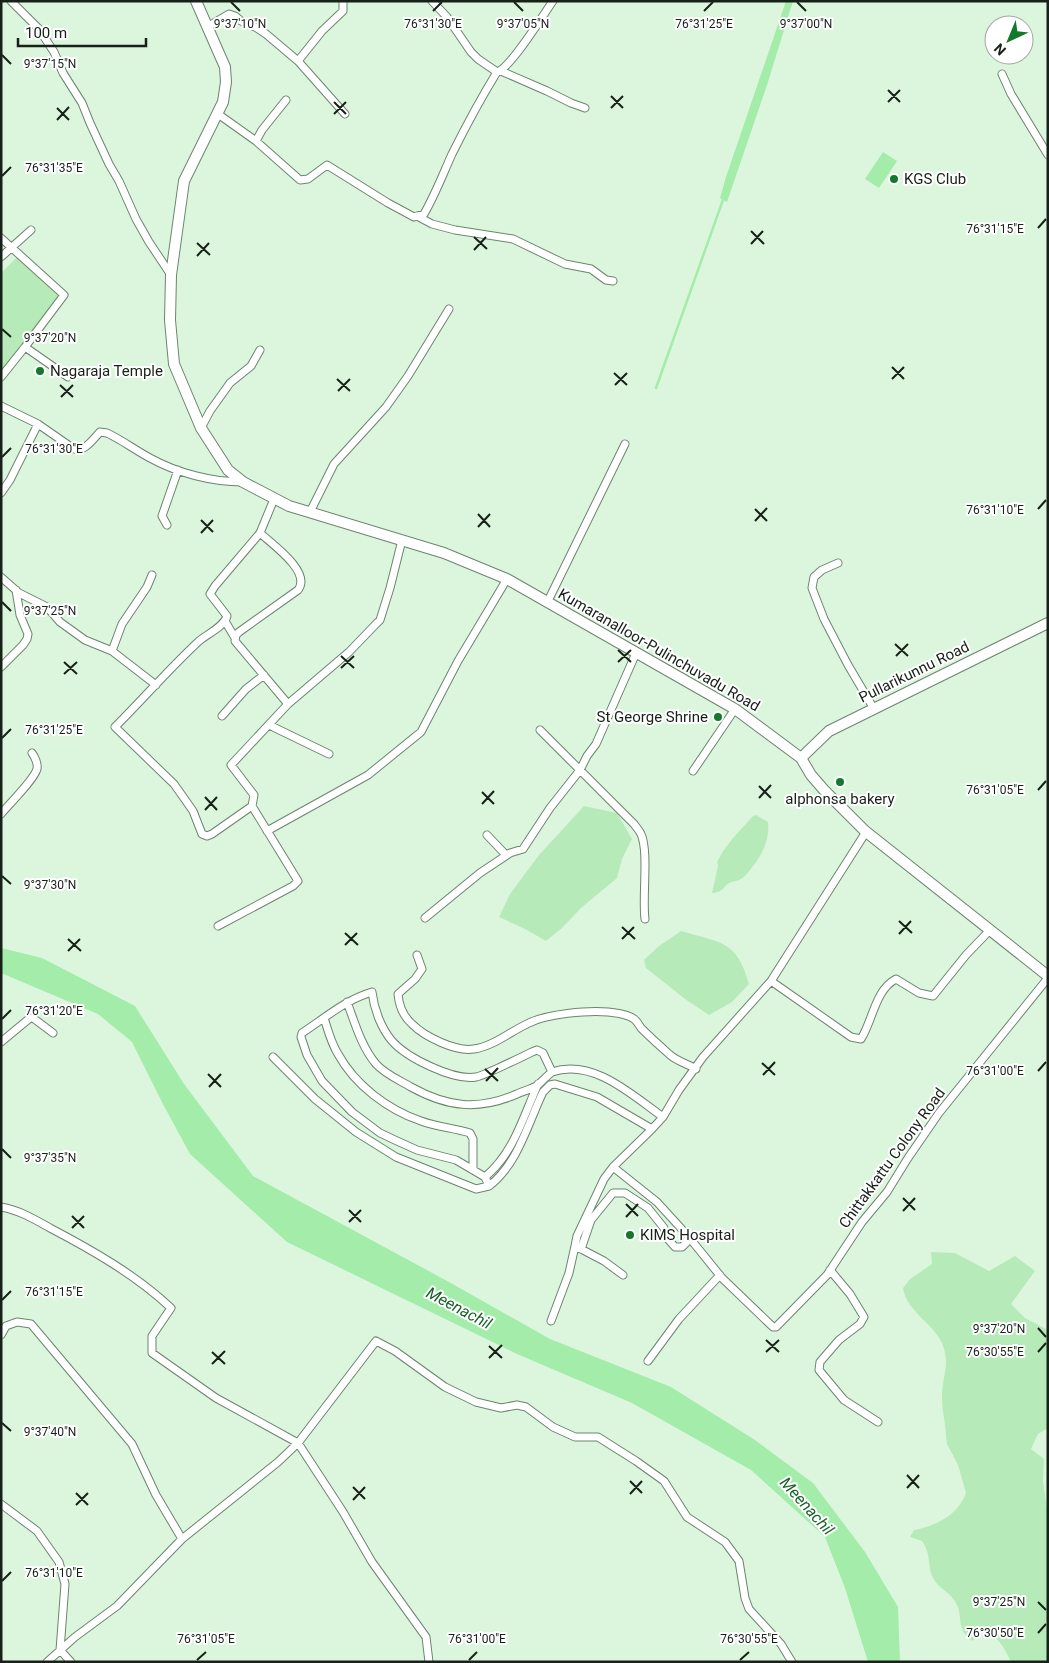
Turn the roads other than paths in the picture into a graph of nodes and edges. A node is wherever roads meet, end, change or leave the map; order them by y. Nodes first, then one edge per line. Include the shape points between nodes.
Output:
1 (11, 1) edge
2 (196, 1) edge
3 (343, 1) edge
4 (432, 1) edge
5 (553, 1) edge
6 (206, 27) junction
7 (298, 61) junction
8 (499, 71) junction
9 (1002, 74) dead end
10 (286, 100) dead end
11 (585, 108) dead end
12 (218, 114) junction
13 (345, 114) dead end
14 (256, 142) junction
15 (1048, 155) edge
16 (417, 216) junction
17 (31, 230) dead end
18 (1, 238) edge
19 (12, 249) junction
20 (1, 257) edge
21 (171, 275) junction
22 (613, 281) dead end
23 (449, 309) dead end
24 (25, 347) junction
25 (260, 350) dead end
26 (68, 377) dead end
27 (1, 378) edge
28 (1, 406) edge
29 (38, 424) junction
30 (201, 428) junction
31 (625, 444) dead end
32 (178, 470) junction
33 (243, 482) junction
34 (1, 493) edge
35 (274, 499) junction
36 (310, 512) junction
37 (167, 525) dead end
38 (260, 533) junction
39 (402, 540) junction
40 (838, 563) dead end
41 (152, 575) dead end
42 (1, 577) edge
43 (507, 579) junction
44 (16, 590) junction
45 (547, 603) junction
46 (225, 621) junction
47 (1048, 623) edge
48 (235, 638) junction
49 (112, 651) junction
50 (636, 653) junction
51 (1, 667) edge
52 (264, 675) junction
53 (156, 684) junction
54 (288, 704) junction
55 (874, 708) junction
56 (735, 709) junction
57 (222, 716) dead end
58 (269, 725) junction
59 (540, 730) dead end
60 (32, 753) dead end
61 (329, 754) dead end
62 (801, 758) junction
63 (580, 770) junction
64 (693, 771) dead end
65 (252, 806) junction
66 (1, 814) edge
67 (268, 831) junction
68 (866, 832) junction
69 (487, 835) dead end
70 (506, 855) junction
71 (425, 918) dead end
72 (645, 920) dead end
73 (218, 926) dead end
74 (990, 930) junction
75 (417, 955) dead end
76 (1048, 977) edge
77 (771, 981) junction
78 (347, 1002) junction
79 (324, 1018) junction
80 (53, 1033) dead end
81 (1, 1042) edge
82 (272, 1056) dead end
83 (696, 1068) junction
84 (552, 1072) junction
85 (538, 1084) junction
86 (662, 1117) junction
87 (652, 1129) junction
88 (613, 1167) junction
89 (473, 1170) junction
90 (485, 1177) junction
91 (489, 1186) junction
92 (1, 1207) edge
93 (688, 1236) junction
94 (578, 1247) junction
95 (830, 1270) junction
96 (624, 1275) dead end
97 (720, 1275) junction
98 (551, 1322) dead end
99 (1, 1335) edge
100 (648, 1360) dead end
101 (878, 1422) dead end
102 (298, 1442) junction
103 (1, 1504) edge
104 (182, 1539) junction
105 (60, 1650) junction
106 (46, 1662) edge
107 (71, 1662) edge
108 (429, 1662) edge
109 (792, 1662) edge

1 - 21 street via 39,29 54,52 82,103 136,219
2 - 6 main road, Kumaranalloor-Pulinchuvadu Road
3 - 7 street via 343,11
4 - 8 street via 471,52
5 - 8 street via 514,58
6 - 7 street via 230,14 266,34
6 - 12 main road, Kumaranalloor-Pulinchuvadu Road via 225,67 226,82
7 - 13 street
8 - 11 street
8 - 16 street via 478,102 432,201 424,214
9 - 15 street
10 - 14 street
12 - 14 street
12 - 21 main road, Kumaranalloor-Pulinchuvadu Road via 184,181
14 - 16 street via 300,180 308,179 327,165 388,203
16 - 22 street via 455,230 514,239 565,264 591,269
17 - 19 street
18 - 19 street
19 - 20 street
19 - 24 street via 64,296
21 - 30 main road, Kumaranalloor-Pulinchuvadu Road via 170,320 174,364
23 - 36 street via 386,406 334,464
24 - 26 street
24 - 27 street
25 - 30 street via 251,366 230,383
28 - 29 street
29 - 32 street via 79,450 100,432 107,433 151,459
29 - 34 street
30 - 33 main road, Kumaranalloor-Pulinchuvadu Road via 228,470
31 - 45 street
32 - 33 street via 229,482
32 - 37 street via 162,516
33 - 35 main road, Kumaranalloor-Pulinchuvadu Road
35 - 36 main road, Kumaranalloor-Pulinchuvadu Road
35 - 38 street
36 - 39 main road, Kumaranalloor-Pulinchuvadu Road
38 - 46 street via 210,594 227,616
38 - 48 street via 293,563 302,584
39 - 43 main road, Kumaranalloor-Pulinchuvadu Road
39 - 54 street via 380,620 349,652
40 - 55 street via 814,577 812,588 848,665
41 - 49 street via 122,624
42 - 44 street
43 - 45 main road, Kumaranalloor-Pulinchuvadu Road
43 - 67 street via 458,661 421,732 368,775
44 - 49 street via 47,607 60,622 86,640
44 - 51 street via 27,640
45 - 50 main road, Kumaranalloor-Pulinchuvadu Road
46 - 48 street
46 - 53 street via 176,662
47 - 55 main road, Pullarikunnu Road
48 - 52 street via 236,644
49 - 53 street
50 - 56 main road, Kumaranalloor-Pulinchuvadu Road
50 - 63 street via 596,744
52 - 54 street
52 - 57 street via 246,689
53 - 65 street via 115,727 174,784 192,811 202,834 212,834
54 - 58 street
55 - 62 main road, Pullarikunnu Road via 829,731
56 - 62 main road, Kumaranalloor-Pulinchuvadu Road
56 - 64 street
58 - 61 street
58 - 65 street via 231,765 254,795
59 - 63 street
60 - 66 street via 37,769
62 - 68 main road, Kumaranalloor-Pulinchuvadu Road via 824,790
63 - 70 street via 523,848
63 - 72 street via 641,834 645,853
65 - 67 street
67 - 73 street via 298,881
68 - 74 main road, Kumaranalloor-Pulinchuvadu Road
68 - 77 street
69 - 70 street
70 - 71 street
74 - 76 main road, Kumaranalloor-Pulinchuvadu Road
74 - 77 street via 933,996 919,993 896,979 887,984 861,1039 852,1037
75 - 83 street via 422,969 398,994 399,1002 411,1024 442,1043 463,1050 474,1049 531,1022 558,1015 606,1012 634,1019 671,1056
76 - 95 street, Chittakkattu Colony Road via 939,1113
77 - 83 street
78 - 79 street
78 - 84 street via 372,992 378,1017 392,1041 443,1072 477,1077 537,1050 543,1053
78 - 85 street via 359,1036 377,1065 424,1094 455,1104 489,1104
79 - 89 street via 344,1065 374,1096 422,1122 470,1133 474,1146
79 - 89 street via 301,1037 311,1063 330,1090 380,1133 417,1150 456,1160
80 - 81 street via 30,1018
82 - 91 street via 315,1099 356,1132 396,1158 476,1189
83 - 86 street
84 - 85 street
84 - 86 street via 579,1069 602,1076
85 - 90 street via 506,1154
86 - 87 street
87 - 88 street
87 - 91 street via 597,1097 550,1085 543,1092 510,1164
88 - 93 street via 657,1202
88 - 94 street via 577,1236
89 - 90 street
90 - 91 street
92 - 102 street via 15,1209 82,1245 154,1292 171,1308 152,1336 152,1353 216,1398
93 - 94 street via 682,1248 675,1247 648,1208 625,1193 613,1193 591,1220
93 - 97 street
94 - 96 street
94 - 98 street
95 - 97 street, Chittakkattu Colony Road via 774,1327
95 - 101 street via 864,1317 820,1362 819,1370 844,1400
97 - 100 street via 679,1319
99 - 104 street via 6,1326 17,1322 31,1324 132,1444
102 - 104 street via 278,1462
102 - 108 street via 372,1562 426,1637
102 - 109 street via 376,1341 445,1387 476,1402 501,1408 526,1407 552,1427 575,1437 598,1437 664,1481 687,1517 725,1542 739,1561 749,1609 781,1644
103 - 105 street via 37,1531 59,1562 65,1584
104 - 105 street via 117,1606
105 - 106 street
105 - 107 street

